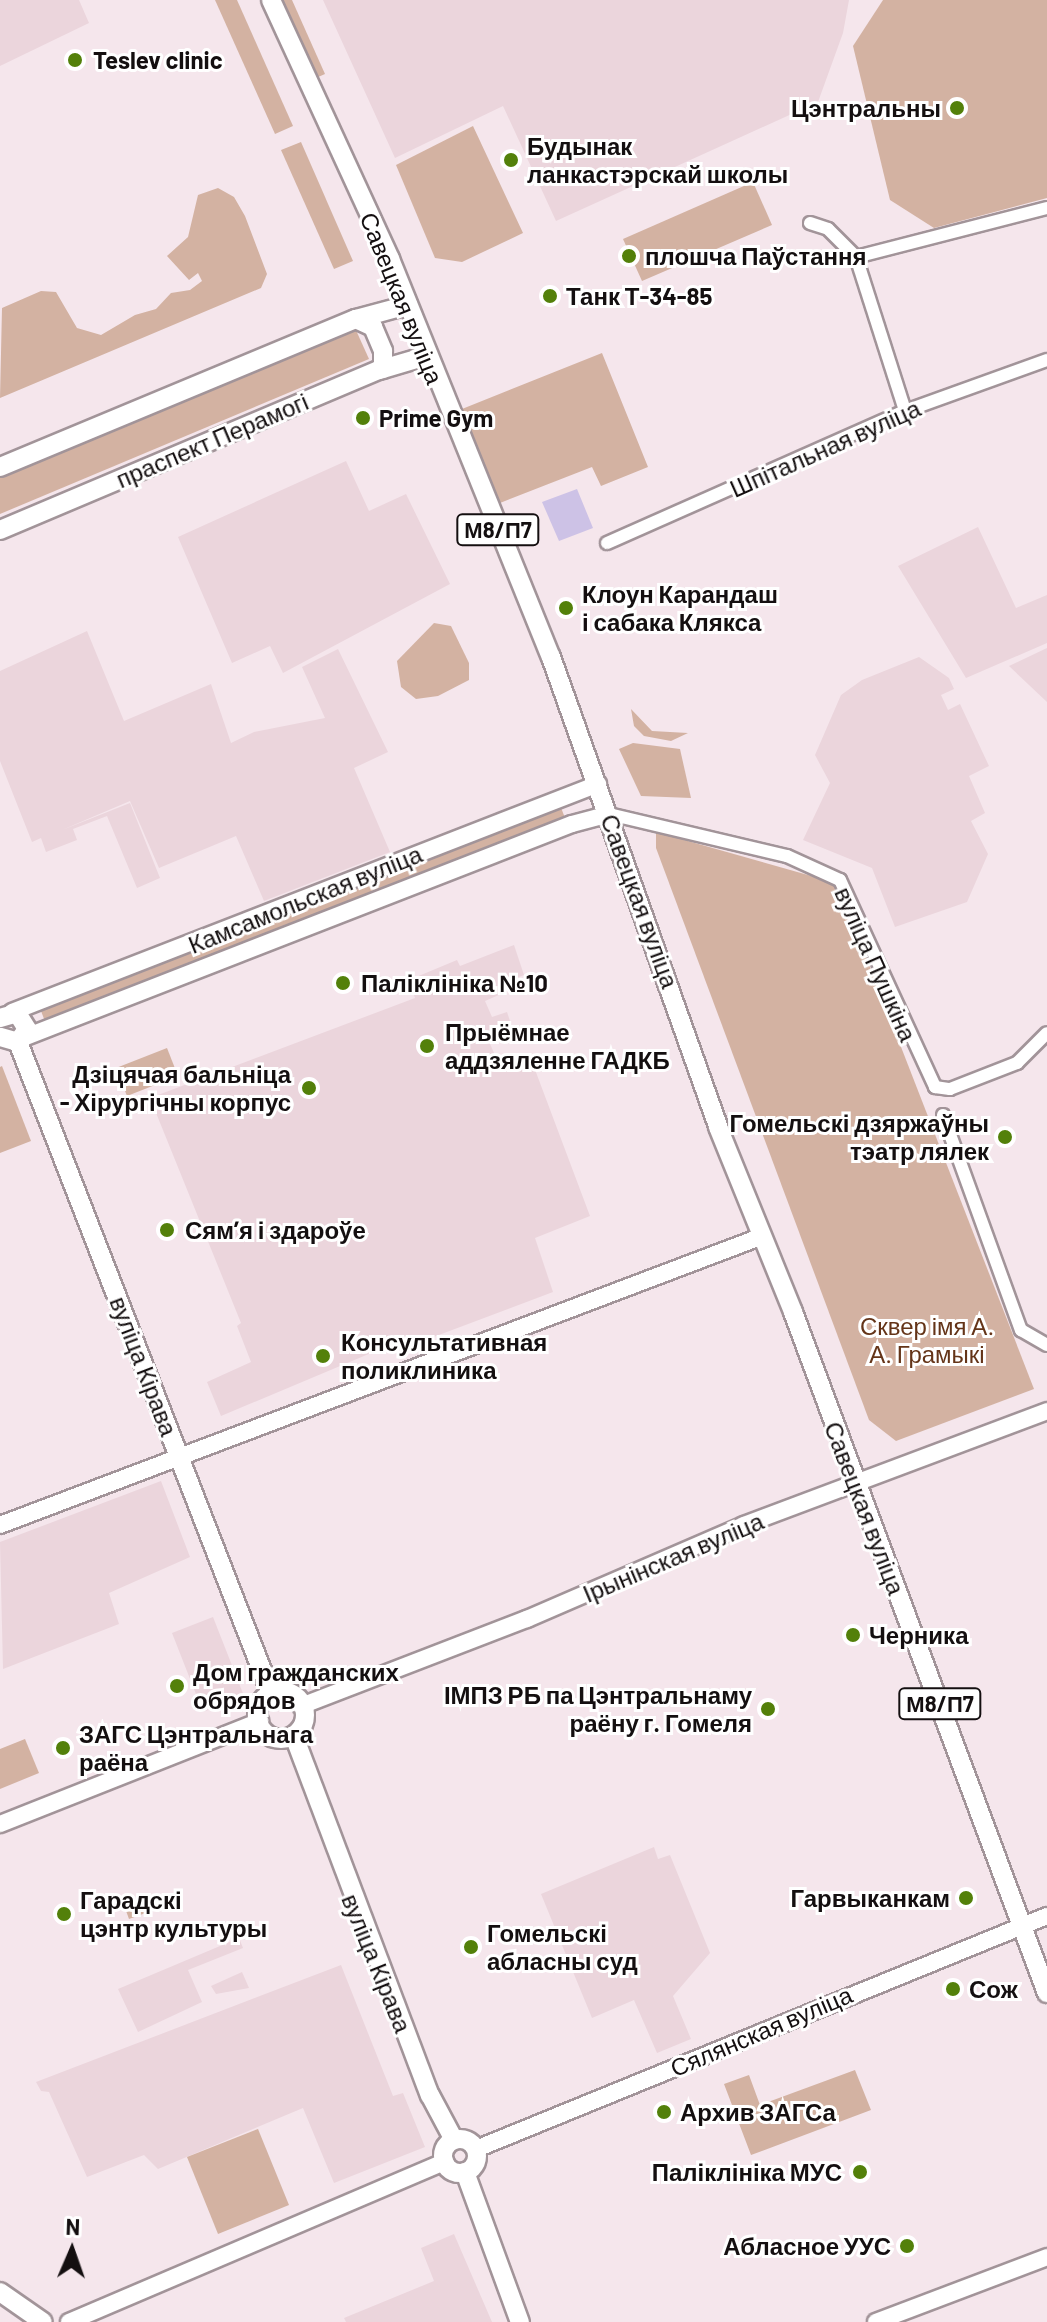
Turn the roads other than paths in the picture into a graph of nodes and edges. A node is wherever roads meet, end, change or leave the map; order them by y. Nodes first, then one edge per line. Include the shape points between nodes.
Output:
1 (271, 0) edge
2 (1047, 208) edge
3 (810, 223) dead end
4 (856, 257) junction
5 (408, 305) junction
6 (356, 319) junction
7 (427, 356) junction
8 (1047, 360) edge
9 (383, 369) junction
10 (905, 411) junction
11 (0, 467) edge
12 (0, 530) edge
13 (607, 543) dead end
14 (598, 784) junction
15 (562, 798) junction
16 (609, 814) junction
17 (642, 822) junction
18 (572, 824) junction
19 (254, 919) junction
20 (264, 944) junction
21 (5, 1010) edge
22 (1047, 1033) edge
23 (14, 1039) edge
24 (943, 1115) dead end
25 (760, 1237) junction
26 (1047, 1345) edge
27 (1047, 1411) edge
28 (179, 1458) junction
29 (854, 1484) junction
30 (0, 1525) edge
31 (270, 1691) junction
32 (301, 1706) junction
33 (260, 1721) junction
34 (294, 1736) junction
35 (0, 1824) edge
36 (1047, 1916) edge
37 (1023, 1926) junction
38 (1047, 1993) edge
39 (454, 2140) junction
40 (476, 2149) junction
41 (445, 2162) junction
42 (465, 2172) junction
43 (1047, 2257) edge
44 (0, 2292) edge
45 (43, 2322) edge
46 (69, 2322) edge
47 (520, 2322) edge
48 (876, 2322) edge

1 - 5 main road, Савецкая вуліца / М8/П7
2 - 4 street
3 - 4 street via 828,229
4 - 10 street
5 - 6 main road
5 - 7 main road, Савецкая вуліца / М8/П7
6 - 9 main road via 373,327 383,351
6 - 11 main road
7 - 9 main road, праспект Перамогі
7 - 14 main road, Савецкая вуліца / М8/П7
8 - 10 street, Шпітальная вуліца
9 - 12 main road, праспект Перамогі
10 - 13 street, Шпітальная вуліца
14 - 15 street, Камсамольская вуліца
14 - 16 main road, Савецкая вуліца / М8/П7
14 - 17 street, вуліца Пушкіна via 618,808
15 - 18 street
15 - 19 street, Камсамольская вуліца
16 - 17 street, вуліца Пушкіна
16 - 18 street, Камсамольская вуліца
16 - 25 main road, Савецкая вуліца / М8/П7
17 - 22 street, вуліца Пушкіна via 787,856 840,880 929,1083 950,1089 1026,1057
18 - 20 street, Камсамольская вуліца
19 - 20 street
19 - 21 street, Камсамольская вуліца
20 - 23 street, Камсамольская вуліца
21 - 23 main road, вуліца Кірава via 25,1020
23 - 28 main road, вуліца Кірава
24 - 26 street via 1021,1330
25 - 28 street
25 - 29 main road, Савецкая вуліца / М8/П7 via 793,1312
27 - 29 street, Ірынінская вуліца
28 - 30 street
28 - 31 main road, вуліца Кірава
29 - 32 street, Ірынінская вуліца
29 - 37 main road, Савецкая вуліца / М8/П7
31 - 32 main road via 285,1690
31 - 33 main road via 258,1708
32 - 34 main road via 303,1727
33 - 34 main road via 267,1735 280,1741
33 - 35 street
34 - 39 main road, вуліца Кірава via 430,2095
36 - 37 street, Сялянская вуліца
37 - 38 main road, Савецкая вуліца / М8/П7
37 - 40 street, Сялянская вуліца
39 - 40 main road via 469,2141
39 - 41 main road via 446,2147
40 - 42 main road via 474,2165
41 - 42 main road via 455,2172
41 - 46 street
42 - 47 main road
43 - 48 street
44 - 45 main road

